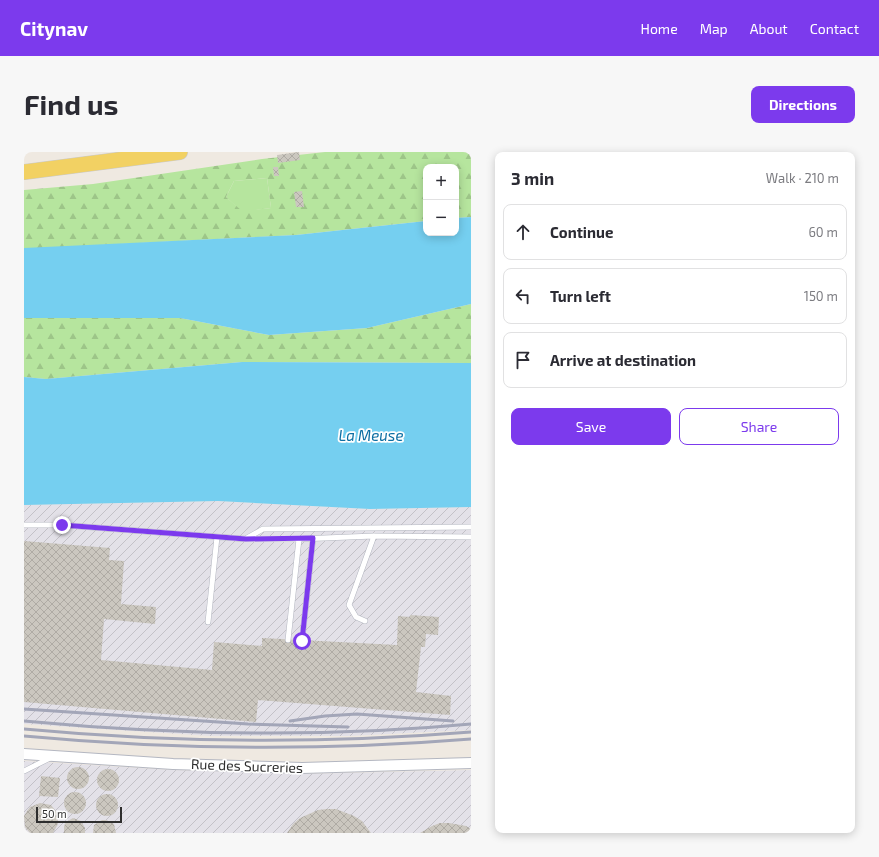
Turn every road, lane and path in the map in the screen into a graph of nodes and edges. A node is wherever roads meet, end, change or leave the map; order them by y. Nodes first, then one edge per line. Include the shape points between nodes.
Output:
1 (180, 152) edge
2 (24, 172) edge
3 (24, 525) edge
4 (471, 527) edge
5 (374, 536) junction
6 (217, 537) junction
7 (471, 537) edge
8 (313, 538) junction
9 (246, 539) junction
10 (299, 539) junction
11 (365, 621) dead end
12 (208, 622) dead end
13 (288, 640) dead end
14 (302, 641) dead end
15 (24, 754) edge
16 (54, 756) junction
17 (471, 763) edge
18 (24, 771) edge

1 - 2 main road
3 - 6 lane via 62,525
4 - 9 lane via 263,529
5 - 7 lane
5 - 8 lane
5 - 11 lane via 349,605 356,617
6 - 9 lane
6 - 12 lane
8 - 10 lane
8 - 14 lane
9 - 10 lane
10 - 13 lane
15 - 16 street, Rue des Sucreries
16 - 17 street, Rue des Sucreries via 173,764 302,768
16 - 18 lane

